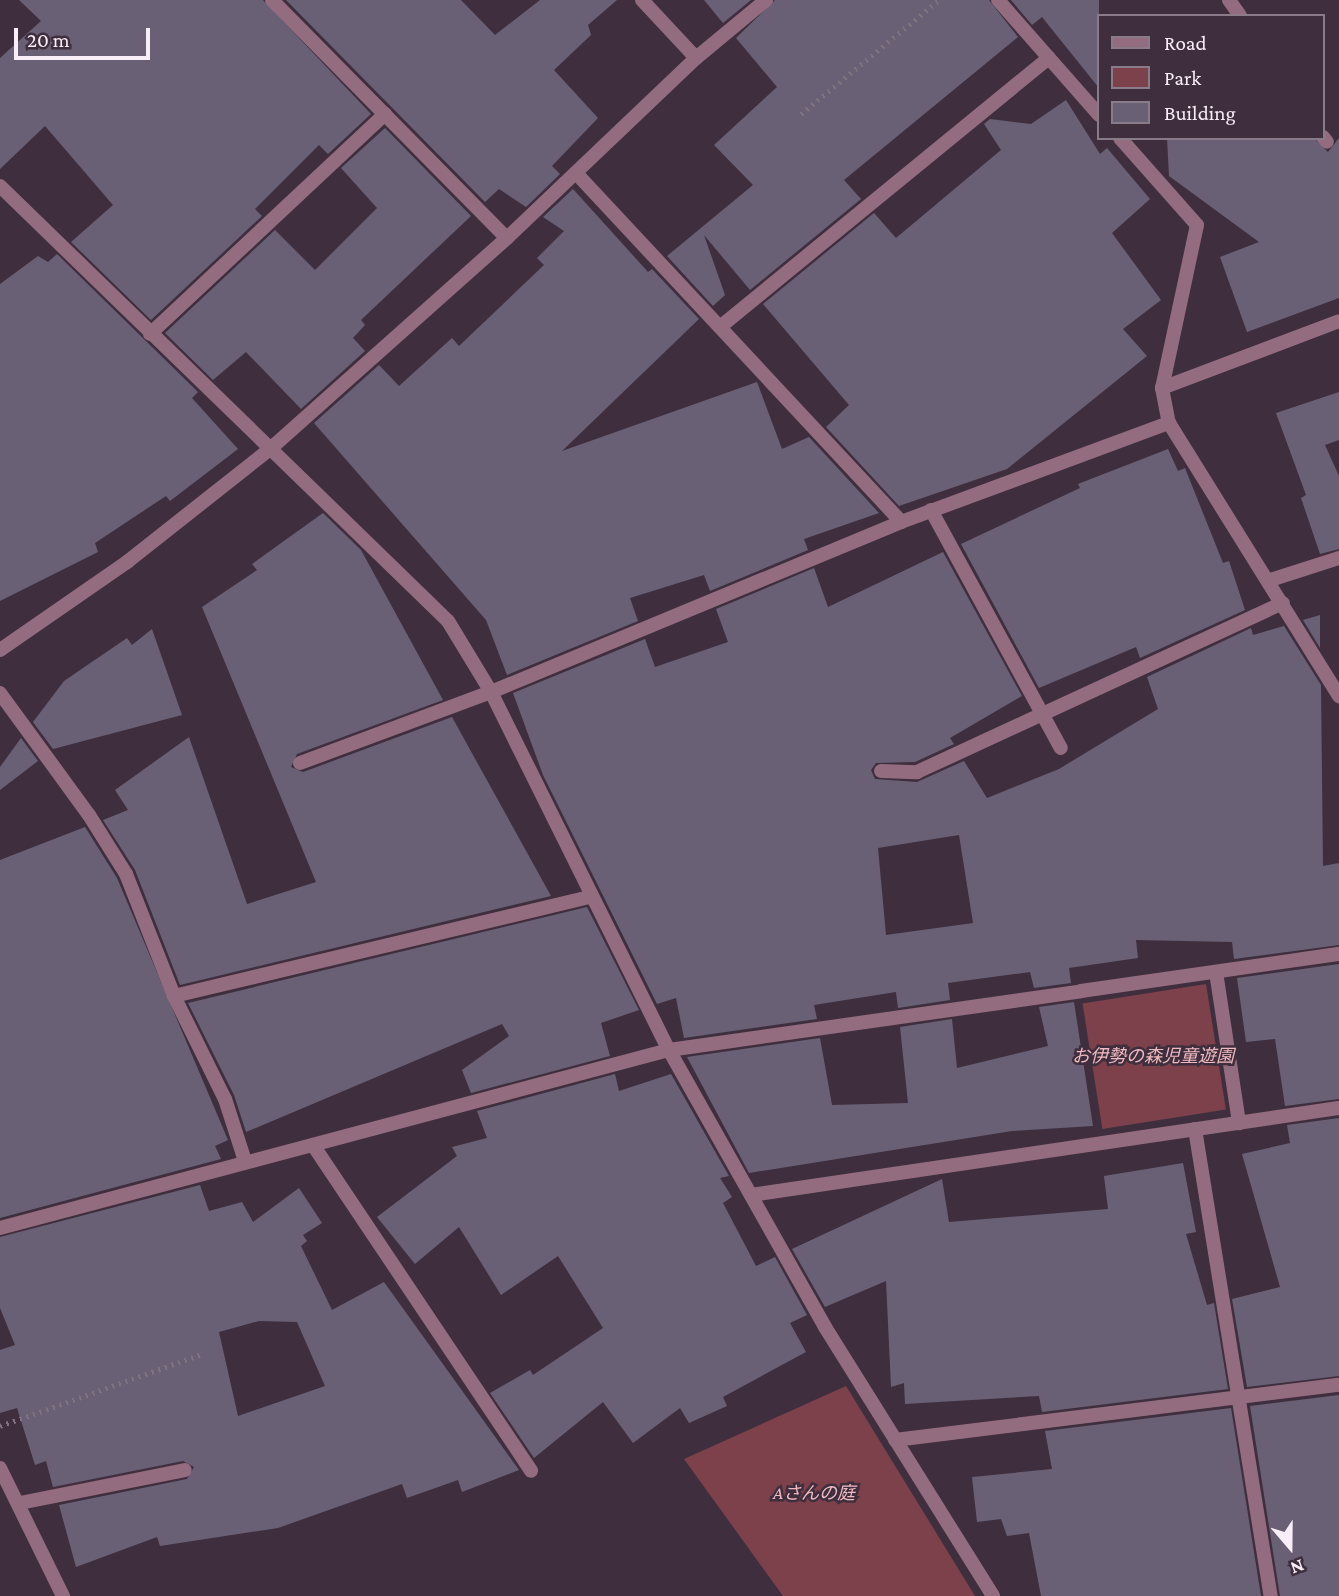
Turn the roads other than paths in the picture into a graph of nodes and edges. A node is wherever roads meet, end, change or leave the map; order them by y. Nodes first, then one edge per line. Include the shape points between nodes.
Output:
1 (272, 0) edge
2 (642, 0) edge
3 (766, 0) edge
4 (998, 0) edge
5 (696, 58) junction
6 (1049, 58) junction
7 (385, 114) junction
8 (1098, 114) edge
9 (1122, 140) edge
10 (576, 173) junction
11 (0, 186) edge
12 (507, 238) junction
13 (1339, 321) edge
14 (720, 327) junction
15 (150, 334) junction
16 (1162, 388) junction
17 (1169, 423) junction
18 (269, 450) junction
19 (931, 510) junction
20 (901, 522) junction
21 (1339, 558) edge
22 (1270, 580) junction
23 (1283, 603) junction
24 (0, 650) edge
25 (491, 692) junction
26 (0, 693) edge
27 (1339, 696) edge
28 (1044, 717) junction
29 (1060, 748) dead end
30 (300, 763) dead end
31 (881, 771) dead end
32 (589, 897) junction
33 (1339, 954) edge
34 (1216, 972) junction
35 (174, 996) junction
36 (669, 1050) junction
37 (1339, 1108) edge
38 (1239, 1123) junction
39 (1195, 1129) junction
40 (313, 1145) junction
41 (245, 1161) junction
42 (751, 1195) junction
43 (0, 1228) edge
44 (1339, 1385) edge
45 (1239, 1400) junction
46 (895, 1440) junction
47 (0, 1468) edge
48 (185, 1470) dead end
49 (531, 1471) dead end
50 (20, 1503) junction
51 (63, 1596) edge
52 (993, 1596) edge
53 (1272, 1596) edge

1 - 7 street
2 - 5 street
3 - 5 street
4 - 6 street
5 - 10 street
6 - 8 street
6 - 14 street
7 - 12 street
7 - 15 street
9 - 16 street via 1196,225
10 - 12 street
10 - 14 street
11 - 15 street
12 - 18 street
13 - 16 street
14 - 20 street
15 - 18 street
16 - 17 street
17 - 19 street
17 - 22 street
18 - 24 street via 127,562
18 - 25 street via 420,590 448,621
19 - 20 street
19 - 28 street
20 - 25 street
21 - 22 street
22 - 23 street
23 - 27 street
23 - 28 street
25 - 30 street
25 - 32 street
26 - 35 street via 126,874
28 - 29 street
28 - 31 street via 917,772
32 - 35 street
32 - 36 street
33 - 34 street
34 - 36 street
34 - 38 street
35 - 41 street via 226,1099
36 - 40 street
36 - 42 street
37 - 38 street
38 - 39 street
39 - 42 street
39 - 45 street
40 - 41 street
40 - 49 street
41 - 43 street
42 - 46 street
44 - 45 street
45 - 46 street
45 - 53 street
46 - 52 street
47 - 50 street
48 - 50 street
50 - 51 street

